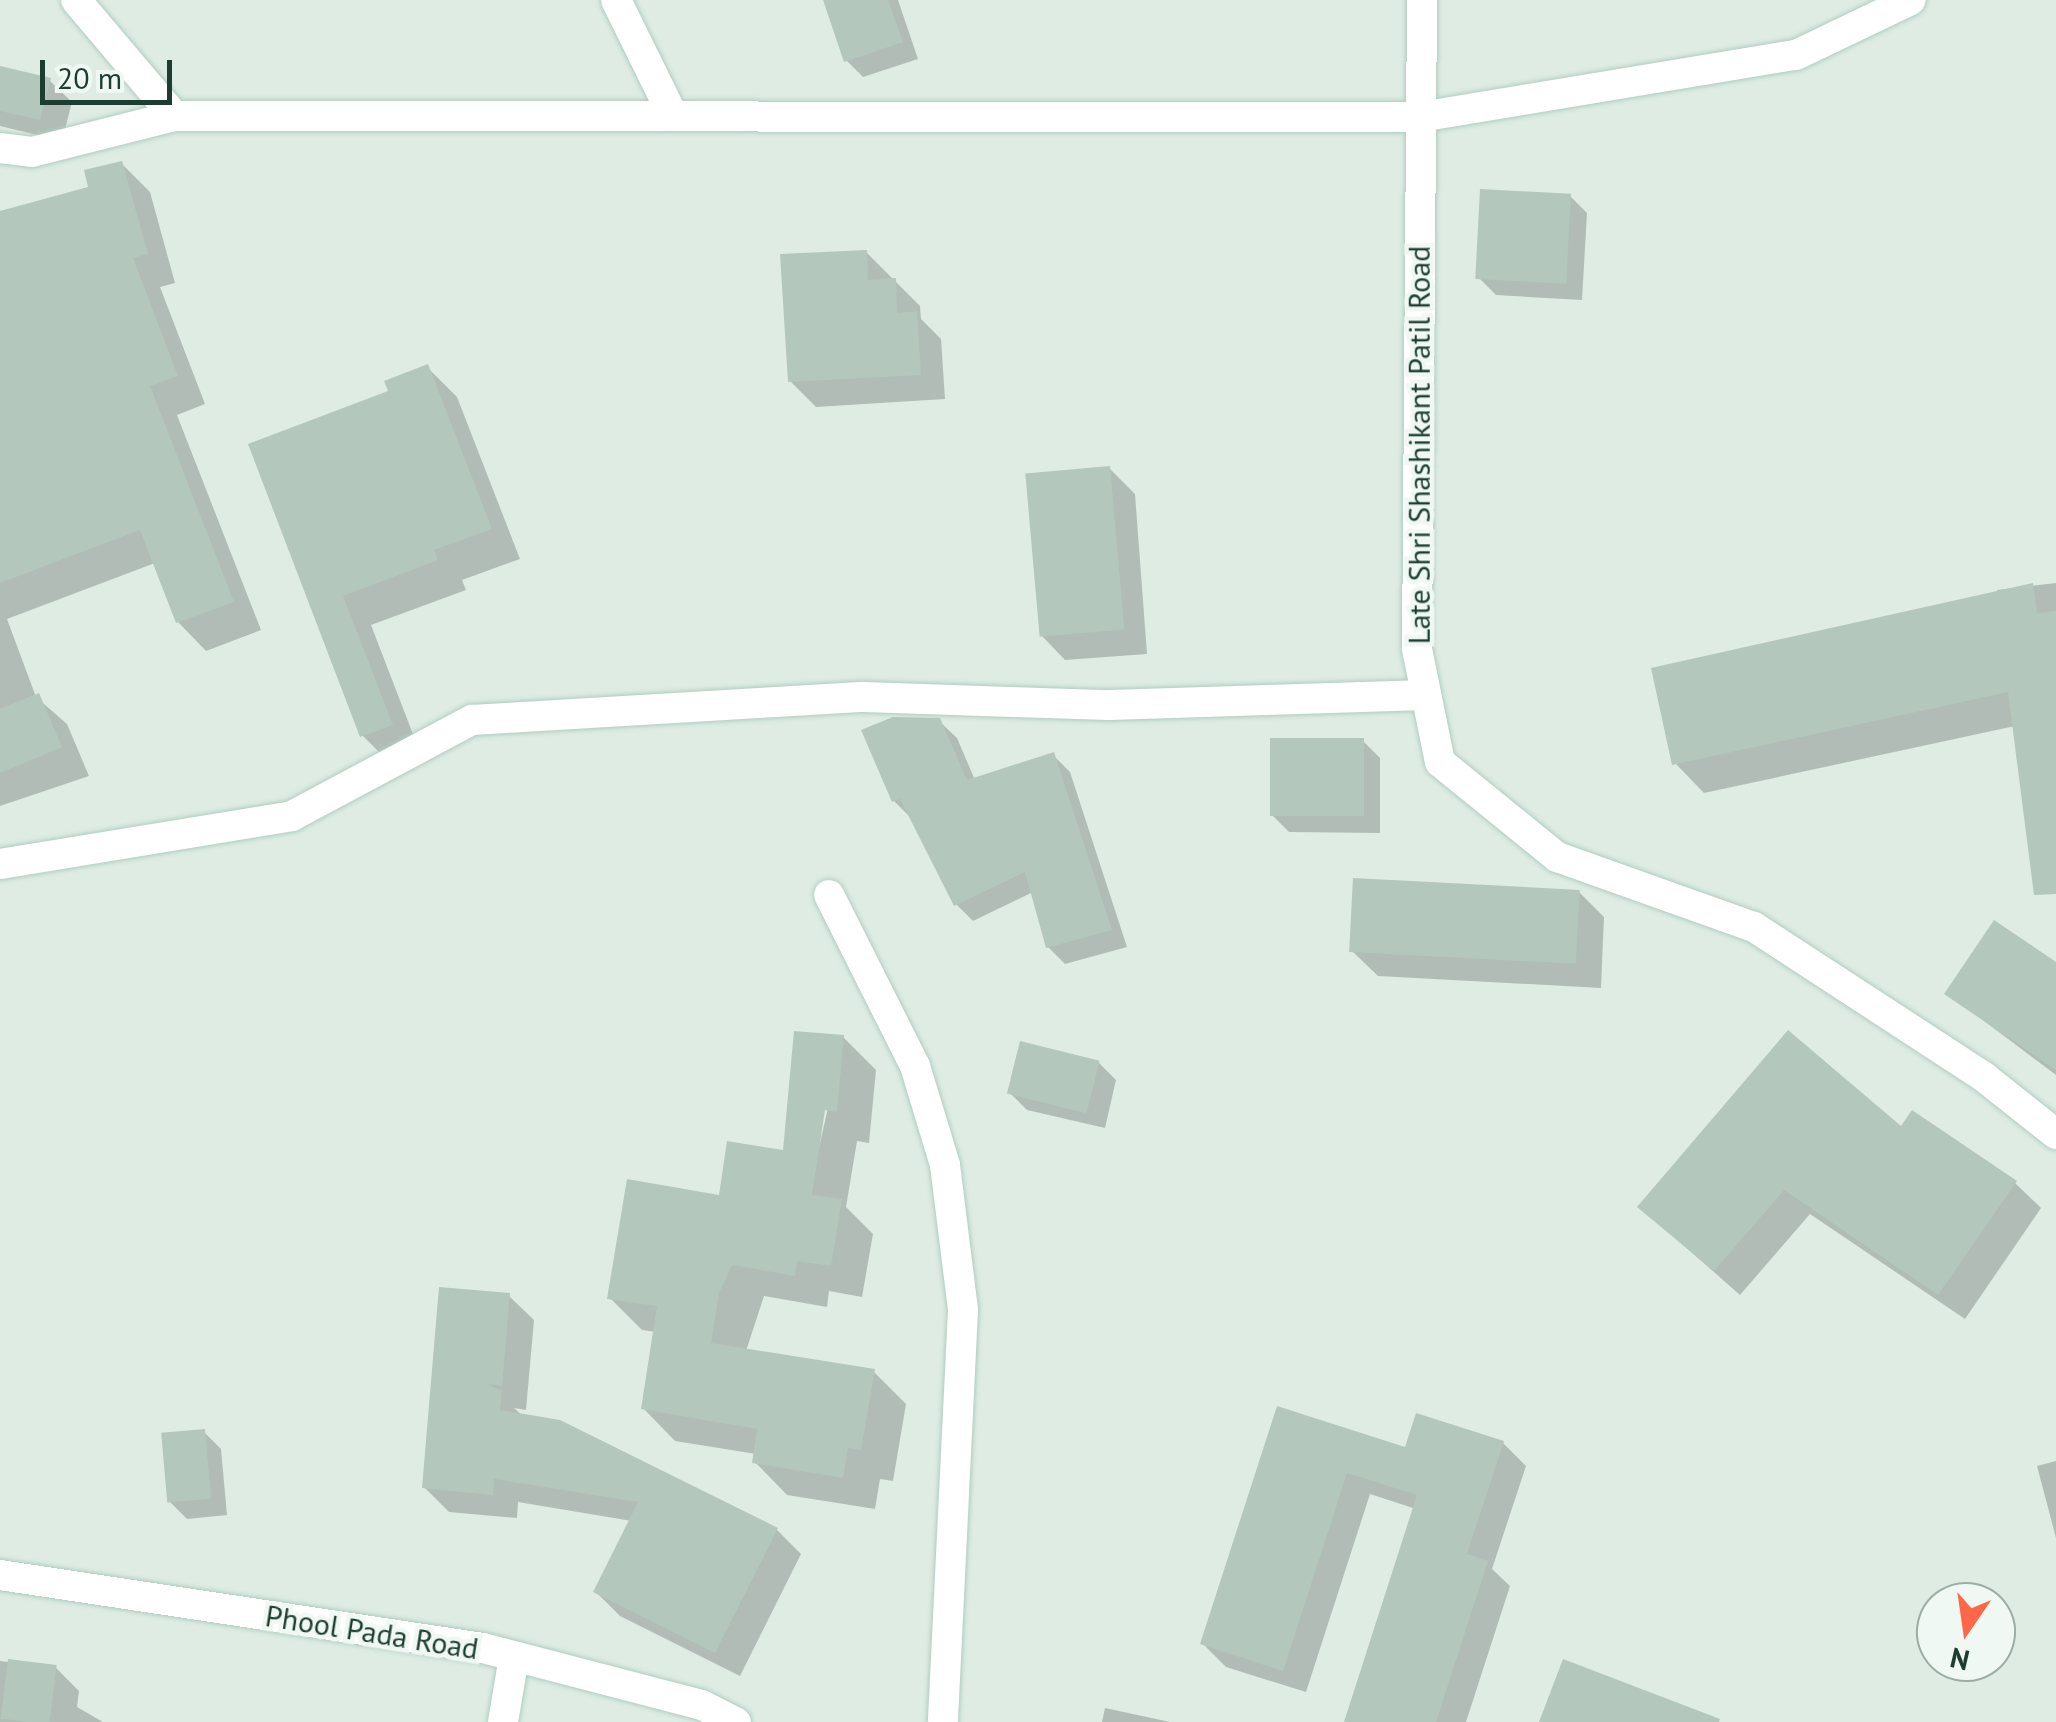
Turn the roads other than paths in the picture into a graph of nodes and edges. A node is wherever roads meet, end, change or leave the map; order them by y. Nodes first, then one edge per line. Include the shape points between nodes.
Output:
1 (76, 0) edge
2 (616, 0) edge
3 (1422, 0) edge
4 (1911, 0) edge
5 (174, 116) junction
6 (674, 116) junction
7 (1420, 116) junction
8 (0, 148) edge
9 (1426, 695) junction
10 (0, 864) edge
11 (830, 895) dead end
12 (2056, 1134) edge
13 (0, 1575) edge
14 (514, 1657) junction
15 (503, 1722) edge
16 (736, 1722) edge
17 (943, 1722) edge

1 - 5 street
2 - 6 street
3 - 7 street, Late Shri Shashikant Patil Road
4 - 7 street via 1796,55
5 - 6 street
5 - 8 street via 32,152
6 - 7 street
7 - 9 street, Late Shri Shashikant Patil Road via 1417,649
9 - 10 street via 1109,704 864,697 472,720 292,816
9 - 12 street, Late Shri Shashikant Patil Road via 1440,762 1557,857 1754,927 1984,1078
11 - 17 street via 915,1066 948,1183 964,1310
13 - 14 street, Phool Pada Road
14 - 15 street
14 - 16 street, Phool Pada Road via 702,1705

